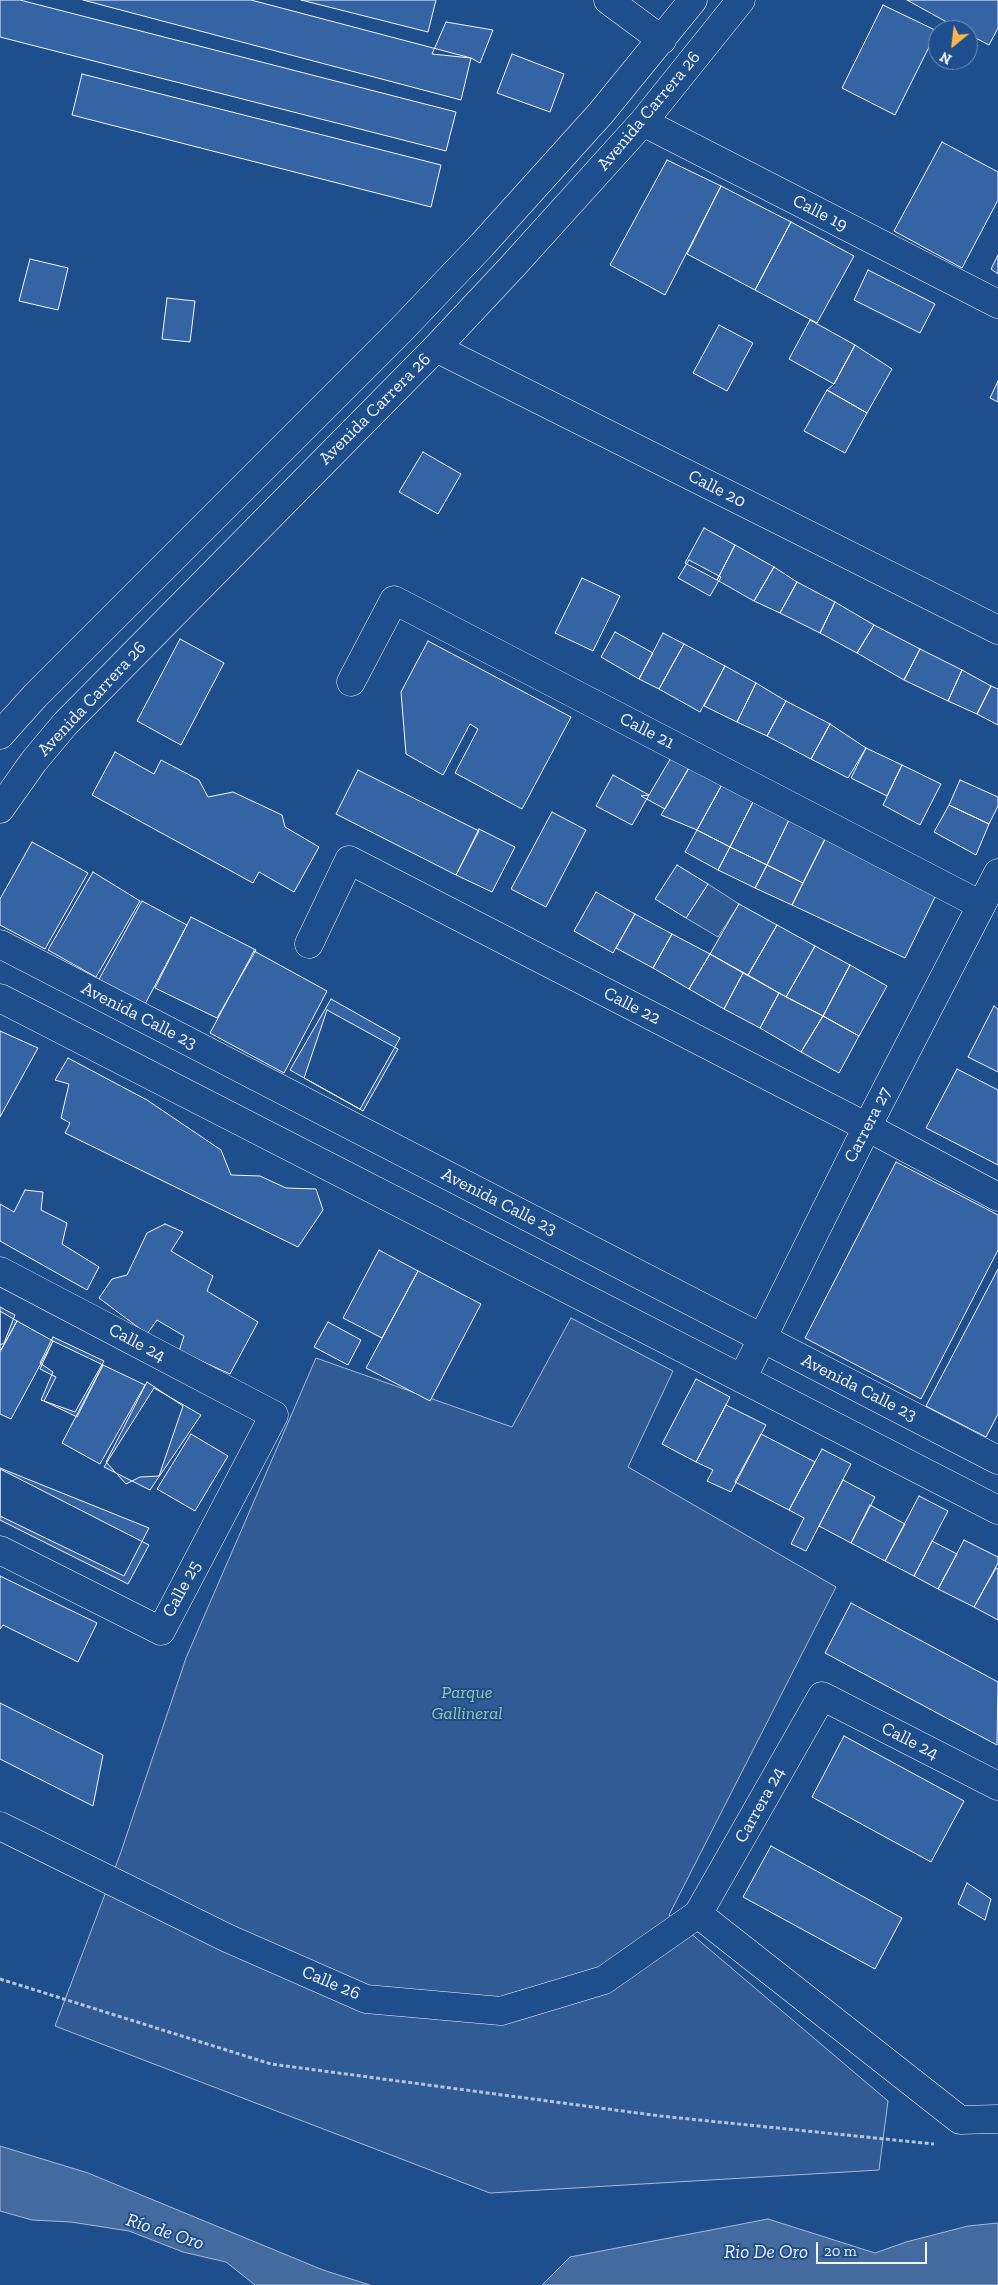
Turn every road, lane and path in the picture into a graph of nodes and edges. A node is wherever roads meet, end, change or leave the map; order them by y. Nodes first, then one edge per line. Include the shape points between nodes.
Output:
1 (608, 0) edge
2 (693, 0) edge
3 (741, 0) edge
4 (662, 40) junction
5 (643, 122) junction
6 (998, 304) edge
7 (436, 348) junction
8 (998, 630) edge
9 (351, 682) dead end
10 (0, 735) edge
11 (0, 809) edge
12 (998, 873) edge
13 (981, 905) junction
14 (0, 944) edge
15 (309, 944) dead end
16 (0, 998) edge
17 (867, 1127) junction
18 (998, 1197) edge
19 (0, 1271) edge
20 (762, 1337) junction
21 (742, 1379) junction
22 (274, 1415) joint
23 (998, 1460) edge
24 (998, 1510) edge
25 (0, 1550) edge
26 (822, 1696) joint
27 (998, 1786) edge
28 (0, 1826) edge
29 (698, 1914) junction
30 (0, 1979) edge
31 (998, 2119) edge
32 (942, 2145) dead end

1 - 4 street
2 - 4 street, Avenida Carrera 26
3 - 5 street, Avenida Carrera 26
4 - 10 street, Avenida Carrera 26 via 601,113 475,252
5 - 6 street, Calle 19
5 - 7 street, Avenida Carrera 26
7 - 8 street, Calle 20
7 - 11 street, Avenida Carrera 26 via 65,724
9 - 13 street, Calle 21 via 394,600
12 - 13 street, Carrera 27
13 - 17 street, Carrera 27
14 - 20 street, Avenida Calle 23
15 - 17 street, Calle 22 via 349,860
16 - 21 street
17 - 18 street, Calle 22
17 - 20 street, Carrera 27
19 - 22 street, Calle 24
20 - 21 street, Carrera 27
20 - 23 street, Avenida Calle 23
21 - 24 street
22 - 25 street, Calle 25 via 161,1631
26 - 27 street, Calle 24
26 - 29 street, Carrera 24
28 - 29 street, Calle 26 via 227,1938 366,1999 501,2011 604,1980
29 - 31 street via 960,2120
30 - 32 path via 271,2064 660,2116

